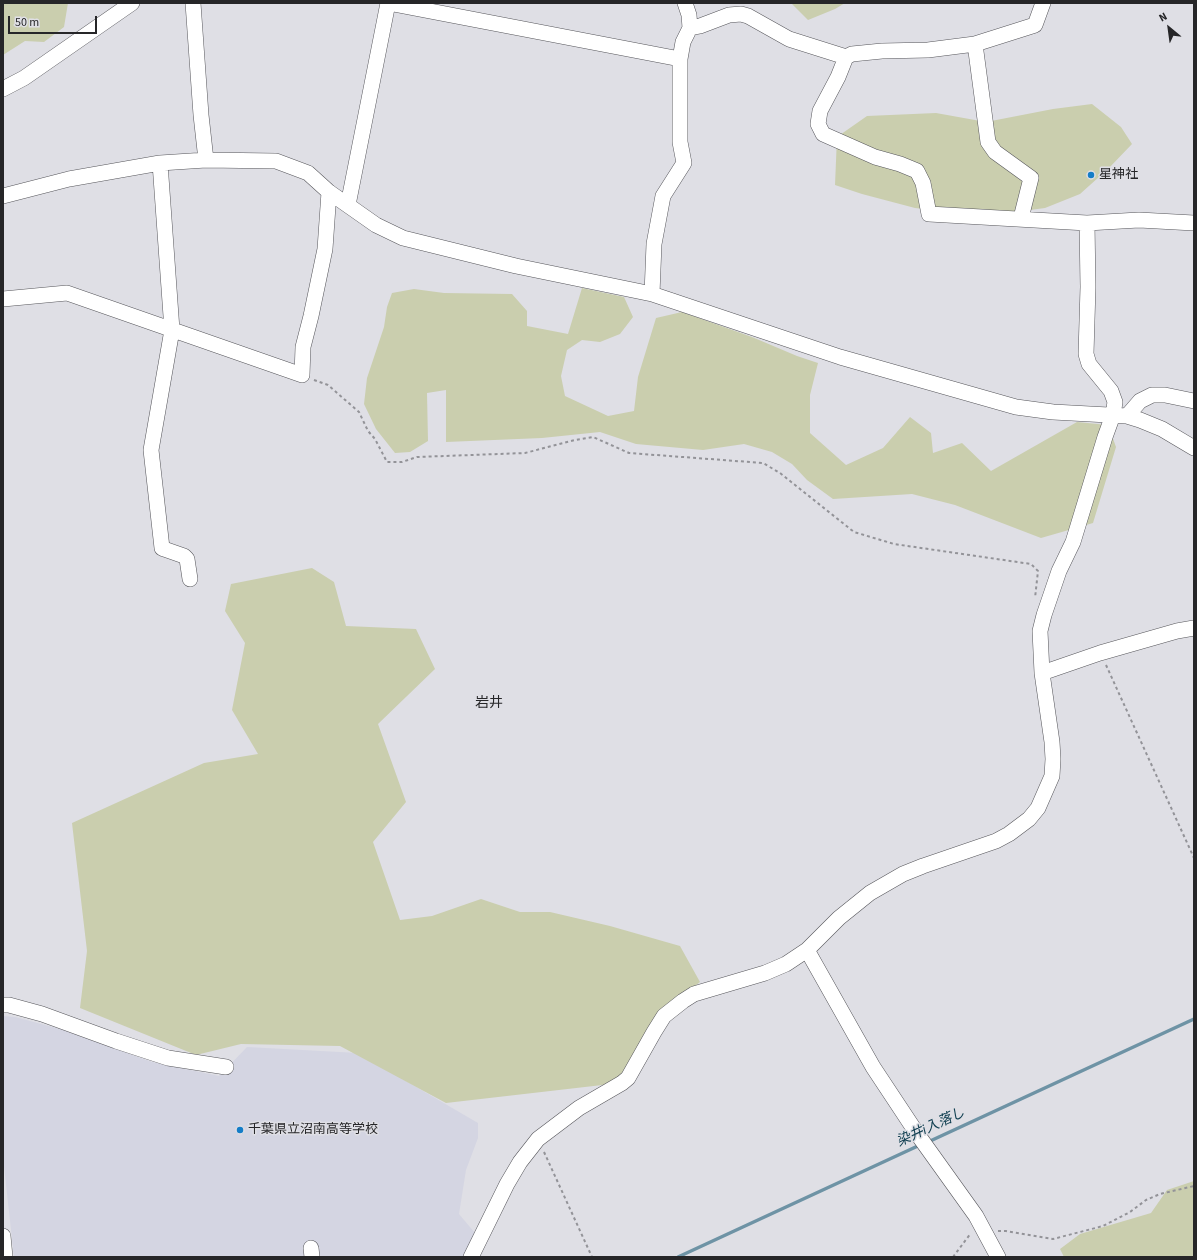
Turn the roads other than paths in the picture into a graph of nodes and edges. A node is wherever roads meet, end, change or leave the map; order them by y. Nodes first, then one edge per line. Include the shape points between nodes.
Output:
1 (132, 3) edge
2 (193, 3) edge
3 (388, 3) edge
4 (685, 3) edge
5 (1043, 3) edge
6 (690, 28) junction
7 (975, 44) junction
8 (846, 57) junction
9 (680, 59) junction
10 (3, 89) edge
11 (206, 160) junction
12 (160, 163) junction
13 (329, 192) junction
14 (3, 196) edge
15 (348, 206) junction
16 (1021, 218) junction
17 (1087, 223) junction
18 (1194, 223) edge
19 (652, 294) junction
20 (3, 299) edge
21 (172, 330) junction
22 (1194, 401) edge
23 (1120, 416) junction
24 (1194, 448) edge
25 (190, 579) dead end
26 (1194, 628) edge
27 (1042, 673) junction
28 (807, 950) junction
29 (3, 1005) edge
30 (226, 1067) dead end
31 (3, 1236) edge
32 (5, 1257) edge
33 (471, 1257) edge
34 (998, 1257) edge

1 - 10 street via 24,78
2 - 11 street
3 - 9 street
3 - 15 street
4 - 6 street
5 - 7 street via 1035,25
6 - 8 street via 729,15 741,14 789,39
6 - 9 street via 683,42
7 - 8 street via 928,50 852,54
7 - 16 street via 988,142 995,152 1031,178
8 - 16 street via 820,111 818,124 823,134 917,172 923,183 929,214
9 - 19 street via 680,142 684,163 663,196 654,244
11 - 12 street
11 - 13 street via 276,161 308,173
12 - 14 street via 69,179
12 - 21 street
13 - 15 street
13 - 21 street via 325,249 302,347 302,375
15 - 19 street via 376,225 403,238 516,266
16 - 17 street
17 - 18 street via 1139,220
17 - 23 street via 1086,354 1089,364 1111,391
19 - 23 street via 840,357 1016,407
20 - 21 street via 67,293
21 - 25 street via 151,450 162,548 187,559
22 - 23 street via 1152,395
23 - 24 street via 1140,420 1162,429
23 - 27 street via 1105,437 1073,542 1059,571 1044,615 1040,631
26 - 27 street via 1100,653
27 - 28 street via 1052,742 1052,776 1038,808 1029,819 996,841 923,866 886,883 839,918
28 - 33 street via 786,964 765,973 694,994 664,1016 628,1078 579,1108 538,1139 507,1184
28 - 34 street via 873,1067 976,1216
29 - 30 street via 42,1014 168,1058
31 - 32 street

